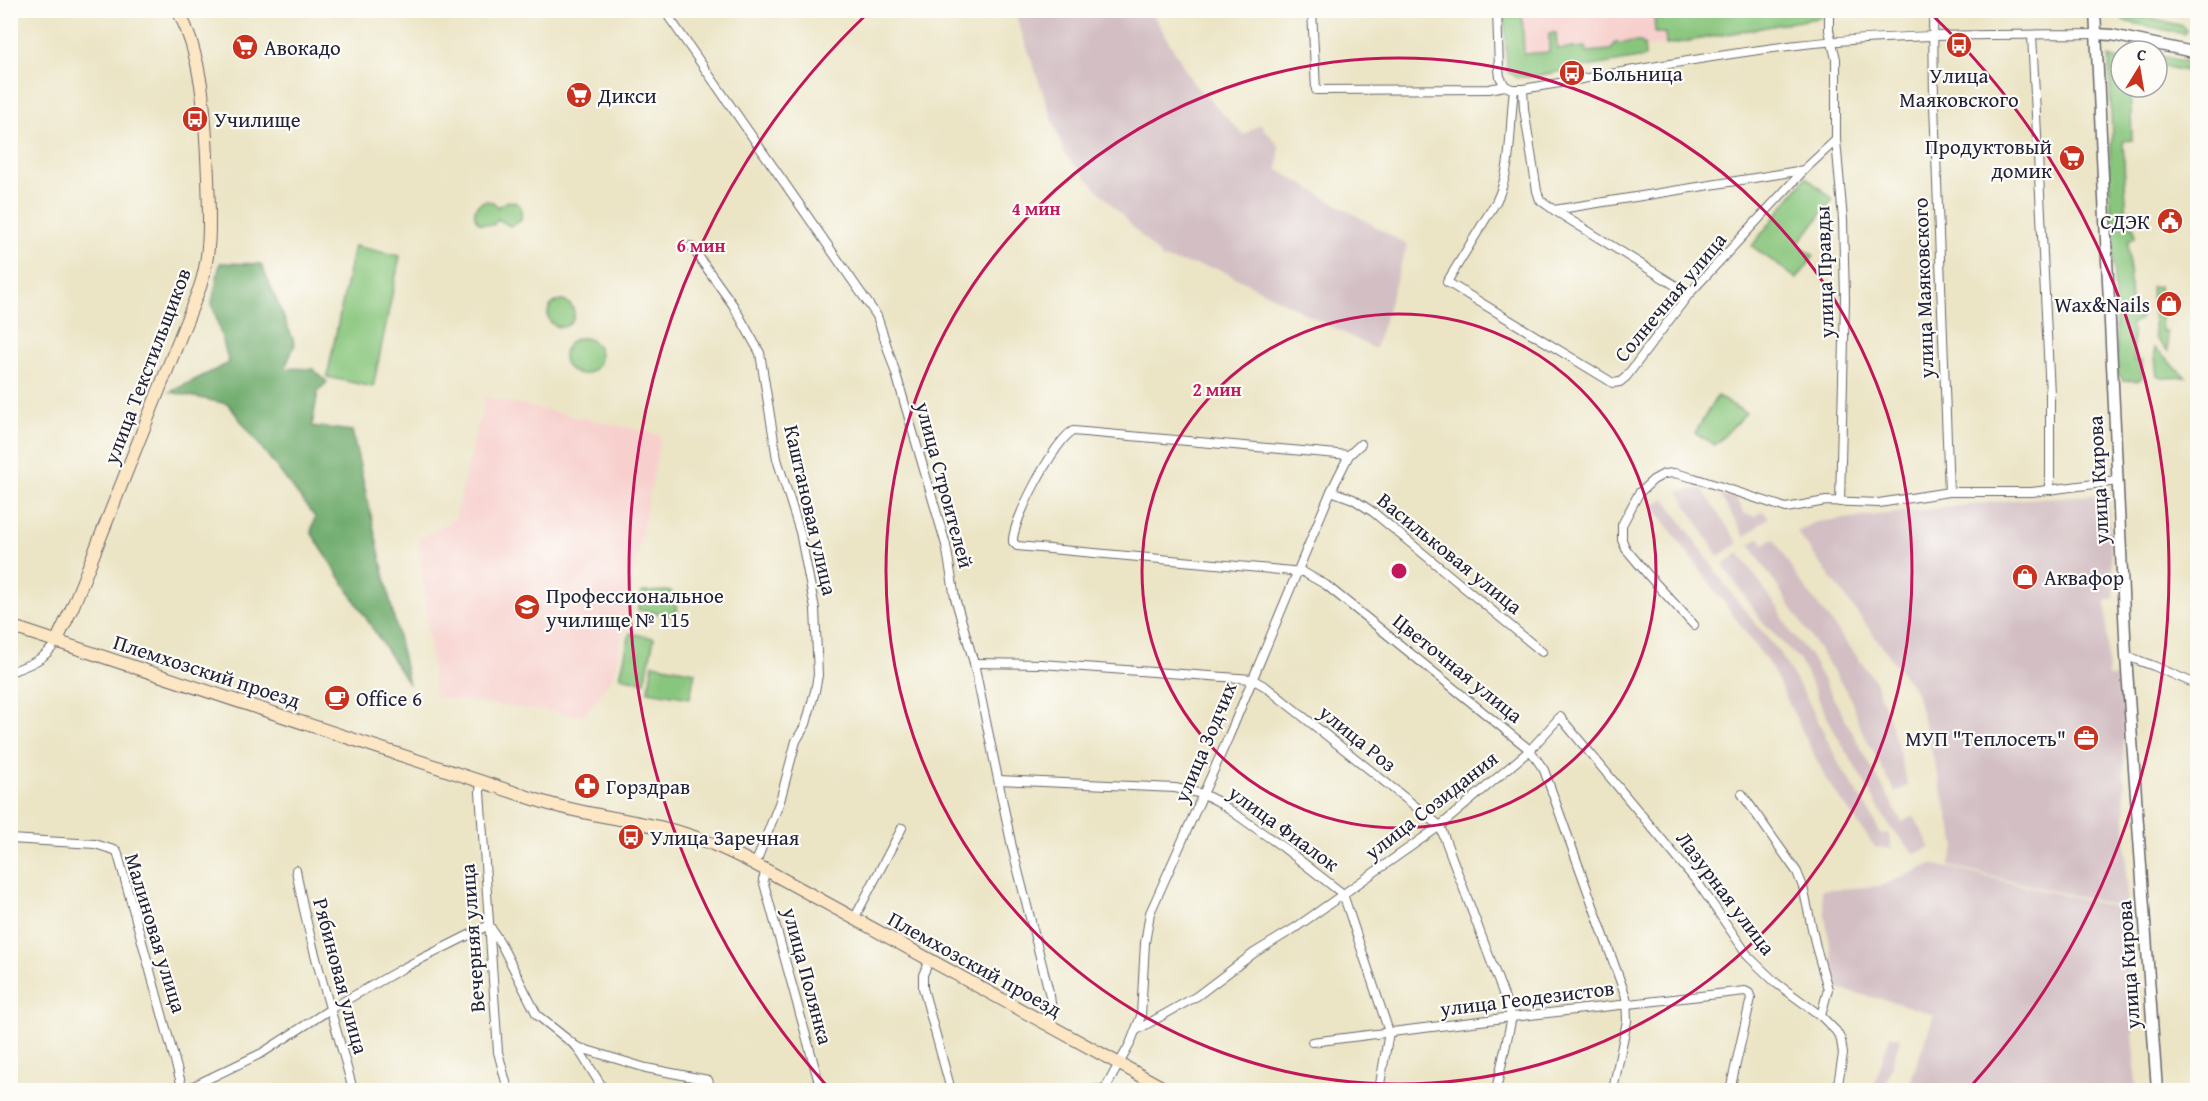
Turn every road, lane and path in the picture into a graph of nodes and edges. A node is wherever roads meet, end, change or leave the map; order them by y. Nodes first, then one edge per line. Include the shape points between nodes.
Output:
1 (178, 10) edge
2 (664, 10) edge
3 (1312, 10) edge
4 (1497, 10) edge
5 (1829, 10) edge
6 (1933, 10) edge
7 (2095, 10) edge
8 (2096, 34) junction
9 (2032, 35) junction
10 (1933, 37) junction
11 (1832, 42) junction
12 (2198, 53) edge
13 (1505, 86) junction
14 (1518, 89) junction
15 (1836, 140) junction
16 (1804, 170) junction
17 (1554, 210) junction
18 (691, 246) dead end
19 (1689, 294) junction
20 (1361, 444) dead end
21 (1349, 455) junction
22 (2118, 481) junction
23 (2050, 490) junction
24 (1331, 491) junction
25 (1949, 492) junction
26 (1840, 502) junction
27 (1297, 570) junction
28 (1694, 625) dead end
29 (10, 626) edge
30 (56, 642) junction
31 (1542, 652) dead end
32 (2126, 656) junction
33 (974, 663) junction
34 (10, 672) edge
35 (1252, 679) junction
36 (2198, 685) edge
37 (1560, 717) joint
38 (1530, 750) junction
39 (999, 780) junction
40 (481, 782) junction
41 (1203, 794) junction
42 (1742, 794) dead end
43 (1440, 826) junction
44 (902, 828) dead end
45 (10, 838) edge
46 (760, 867) junction
47 (296, 870) dead end
48 (1343, 894) junction
49 (854, 919) junction
50 (489, 925) junction
51 (929, 961) junction
52 (1627, 1004) junction
53 (332, 1008) junction
54 (1821, 1016) junction
55 (1512, 1017) junction
56 (1048, 1026) junction
57 (1136, 1032) junction
58 (1389, 1032) junction
59 (1312, 1042) dead end
60 (576, 1047) junction
61 (1119, 1065) junction
62 (184, 1090) edge
63 (353, 1090) edge
64 (508, 1090) edge
65 (604, 1090) edge
66 (711, 1090) edge
67 (821, 1090) edge
68 (951, 1090) edge
69 (1090, 1090) edge
70 (1167, 1090) edge
71 (1379, 1090) edge
72 (1496, 1090) edge
73 (1613, 1090) edge
74 (1730, 1090) edge
75 (1837, 1090) edge
76 (2157, 1090) edge

1 - 30 main road, улица Текстильщиков via 203,93 209,227 206,268
2 - 33 street, улица Строителей via 877,316 934,500
3 - 13 street via 1316,90
4 - 13 street via 1499,69
5 - 11 street, улица Правды
6 - 10 street, улица Маяковского
7 - 8 street, улица Кирова
8 - 9 street
8 - 12 street
8 - 22 street, улица Кирова
9 - 10 street
9 - 23 street via 2050,394
10 - 11 street
10 - 25 street, улица Маяковского
11 - 14 street
11 - 15 street, улица Правды via 1836,64
13 - 14 street
14 - 17 street via 1537,191 1540,200
14 - 19 street, Солнечная улица via 1502,188 1447,282 1605,380 1617,383 1626,377
15 - 16 street, Солнечная улица
15 - 26 street, улица Правды via 1845,299
16 - 17 street
16 - 19 street, Солнечная улица
17 - 19 street
18 - 46 street, Каштановая улица via 733,305 760,353 777,459 800,532 815,609 815,691 806,724 796,741
20 - 21 street, улица Зодчих
21 - 24 street, улица Зодчих
21 - 27 street, Цветочная улица via 1073,431 1065,437 1029,495 1012,537 1017,546
22 - 23 street
22 - 32 street, улица Кирова
23 - 25 street via 2002,494
24 - 27 street, улица Зодчих
24 - 31 street, Васильковая улица via 1373,512
25 - 26 street via 1879,503
26 - 28 street via 1786,508 1674,473 1659,476 1648,484 1625,519 1622,540
27 - 35 street, улица Зодчих
27 - 38 street, Цветочная улица via 1326,585
29 - 30 main road
30 - 34 street via 43,658
30 - 40 main road, Племхозский проезд
32 - 36 street
32 - 76 street, улица Кирова
33 - 35 street, улица Роз
33 - 39 street, улица Строителей
35 - 41 street, улица Зодчих
35 - 43 street, улица Роз
37 - 38 street, улица Созидания
37 - 54 street, Лазурная улица via 1698,883 1749,957
38 - 43 street, улица Созидания
38 - 52 street, Цветочная улица via 1544,770
39 - 41 street, улица Фиалок via 1175,788
39 - 56 street, улица Строителей via 1050,996
40 - 46 main road, Племхозский проезд via 560,807 672,830
40 - 50 street, Вечерняя улица
41 - 48 street, улица Фиалок via 1247,821
41 - 57 street, улица Зодчих via 1149,919 1142,1010
42 - 54 street via 1797,872 1803,887 1828,989
43 - 48 street, улица Созидания
43 - 55 street
44 - 49 street
45 - 62 street, Малиновая улица via 95,844 117,851
46 - 49 main road, Племхозский проезд
46 - 67 street, улица Полянка
47 - 53 street, Рябиновая улица
48 - 57 street, улица Созидания via 1197,996
48 - 58 street, улица Фиалок
49 - 51 main road, Племхозский проезд
50 - 53 street
50 - 60 street via 537,1015
50 - 64 street, Вечерняя улица via 498,1052
51 - 56 main road, Племхозский проезд
51 - 68 street via 923,988
52 - 55 street, улица Геодезистов
52 - 73 street, Цветочная улица
52 - 74 street, улица Геодезистов via 1749,993
53 - 62 street via 262,1053
53 - 63 street, Рябиновая улица
54 - 75 street, Лазурная улица via 1841,1040
55 - 58 street, улица Геодезистов
55 - 72 street
56 - 61 main road, Племхозский проезд
57 - 61 street, улица Зодчих
58 - 59 street, улица Геодезистов
58 - 71 street, улица Фиалок
60 - 65 street
60 - 66 street via 646,1068 708,1080
61 - 69 street, улица Зодчих via 1105,1089
61 - 70 main road, Племхозский проезд

